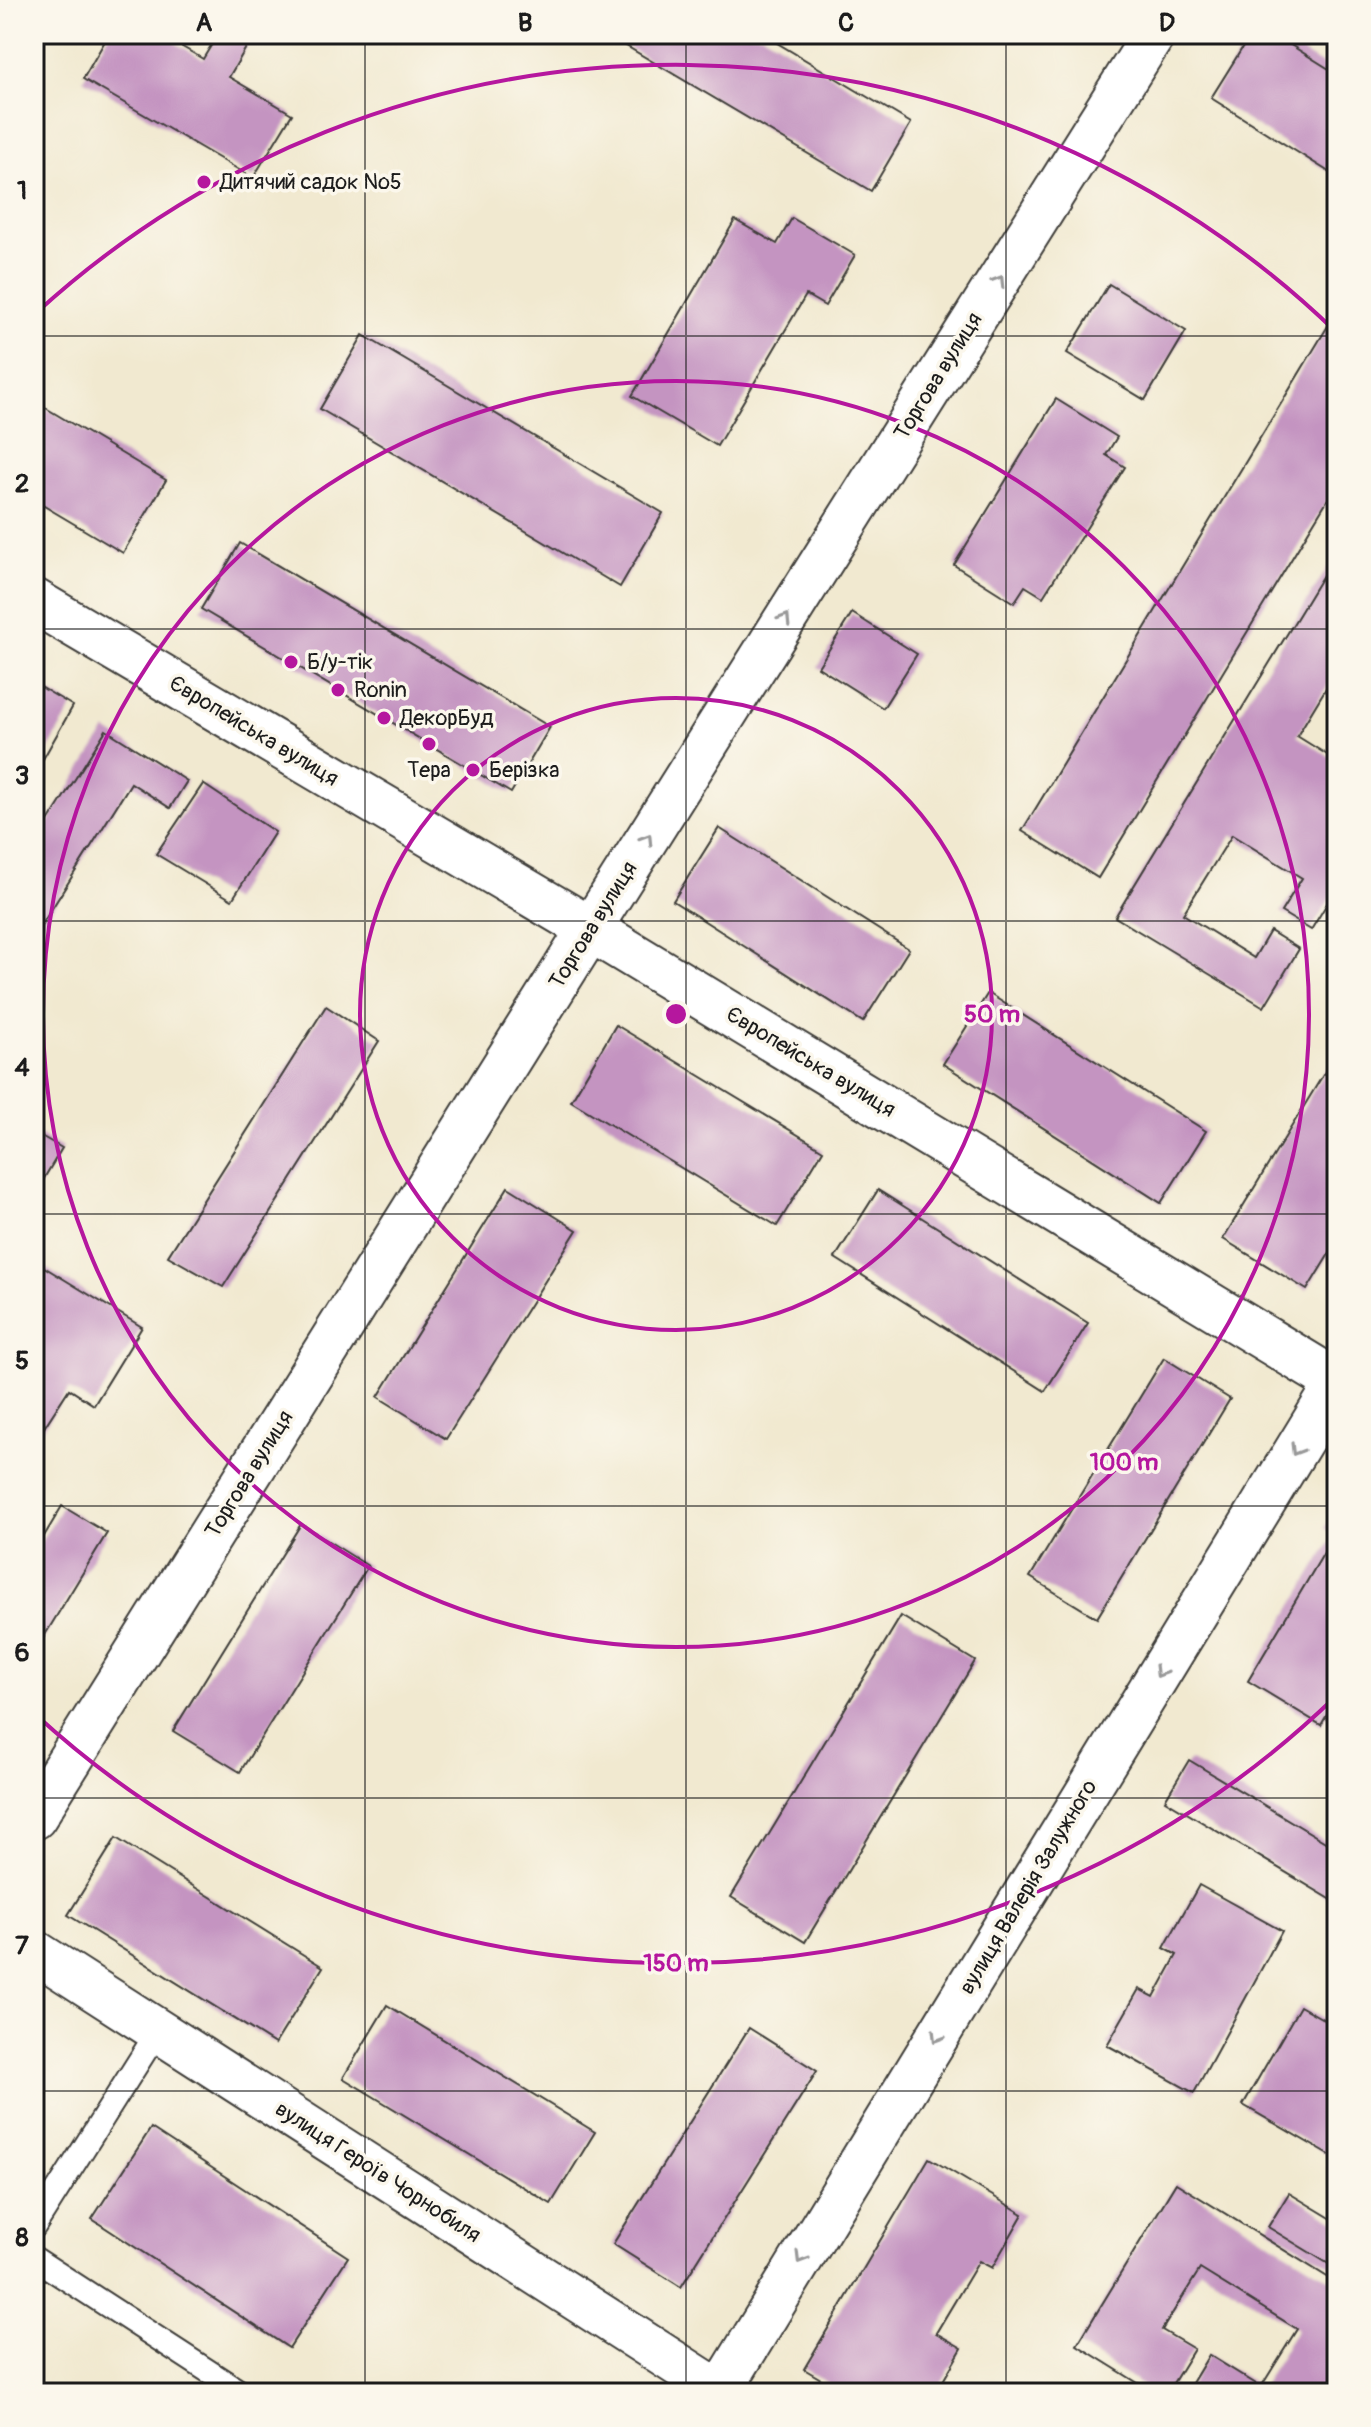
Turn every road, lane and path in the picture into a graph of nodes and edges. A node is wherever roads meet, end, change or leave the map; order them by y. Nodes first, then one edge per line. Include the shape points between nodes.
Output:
1 (1154, 34) edge
2 (34, 601) edge
3 (590, 929) junction
4 (1337, 1382) edge
5 (34, 1817) edge
6 (34, 1951) edge
7 (158, 2031) junction
8 (34, 2227) edge
9 (34, 2258) edge
10 (721, 2392) edge
11 (242, 2393) edge

3 -> 1 street, Торгова вулиця
2 - 3 street, Європейська вулиця
3 - 4 street, Європейська вулиця
3 - 5 street, Торгова вулиця
4 -> 10 street, вулиця Валерія Залужного
6 - 7 street, вулиця Героїв Чорнобиля
7 - 8 lane
7 - 10 street, вулиця Героїв Чорнобиля
9 - 11 lane

